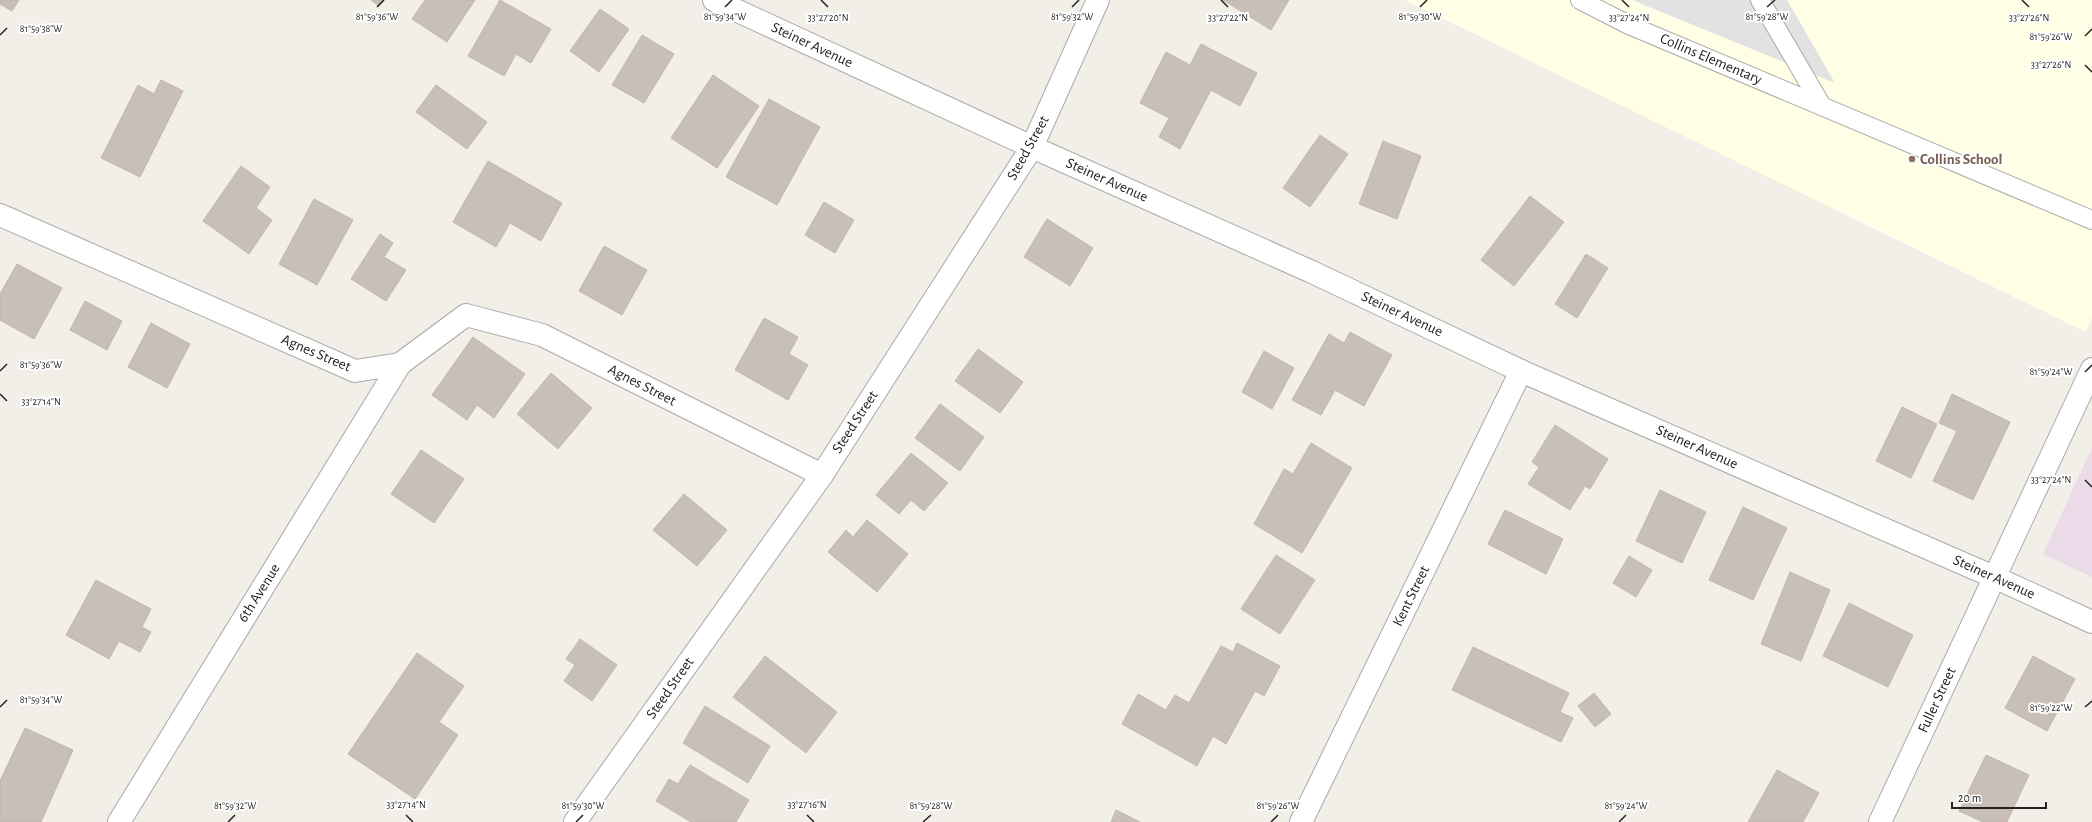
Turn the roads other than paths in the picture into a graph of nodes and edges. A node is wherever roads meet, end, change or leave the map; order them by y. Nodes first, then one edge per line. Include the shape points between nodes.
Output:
1 (714, 0) edge
2 (1098, 0) edge
3 (1580, 0) edge
4 (1760, 0) edge
5 (1822, 106) junction
6 (1032, 147) junction
7 (0, 215) edge
8 (2092, 220) edge
9 (400, 364) junction
10 (2092, 369) edge
11 (1521, 371) junction
12 (822, 475) junction
13 (1994, 577) junction
14 (2092, 622) edge
15 (118, 822) edge
16 (575, 822) edge
17 (1301, 822) edge
18 (1880, 822) edge

1 - 6 street, Steiner Avenue
2 - 6 street, Steed Street
3 - 5 lane, Collins Elementary via 1629,25
4 - 5 lane
5 - 8 lane, Collins Elementary
6 - 11 street, Steiner Avenue via 1312,272
6 - 12 street, Steed Street
7 - 9 street, Agnes Street via 355,371
9 - 12 street, Agnes Street via 466,315 535,333
9 - 15 street, 6th Avenue
10 - 13 street, Fuller Street
11 - 13 street, Steiner Avenue
11 - 17 street, Kent Street
12 - 16 street, Steed Street
13 - 14 street, Steiner Avenue
13 - 18 street, Fuller Street

